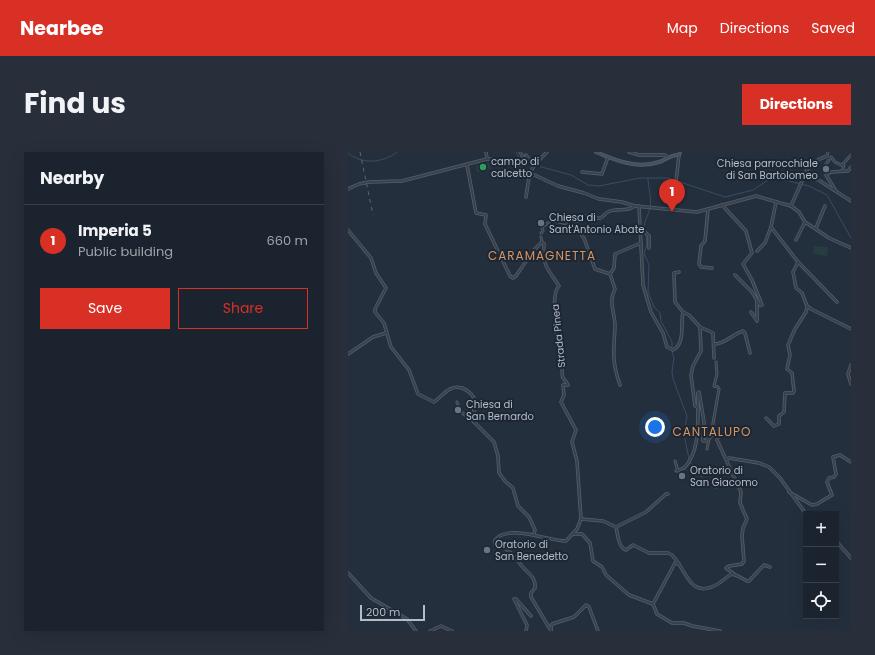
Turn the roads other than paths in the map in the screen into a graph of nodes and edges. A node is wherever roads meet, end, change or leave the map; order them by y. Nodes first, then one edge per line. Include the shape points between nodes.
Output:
1 (486, 152) edge
2 (520, 152) edge
3 (547, 152) edge
4 (596, 152) edge
5 (629, 152) edge
6 (828, 152) edge
7 (680, 154) edge
8 (526, 155) dead end
9 (851, 155) edge
10 (608, 157) junction
11 (668, 158) junction
12 (829, 158) junction
13 (487, 159) junction
14 (535, 163) junction
15 (826, 164) dead end
16 (467, 165) junction
17 (842, 165) junction
18 (851, 167) edge
19 (842, 171) junction
20 (582, 172) dead end
21 (529, 173) junction
22 (805, 176) junction
23 (348, 189) edge
24 (836, 191) junction
25 (526, 197) dead end
26 (851, 201) edge
27 (776, 202) junction
28 (721, 204) junction
29 (635, 206) junction
30 (639, 206) junction
31 (791, 206) junction
32 (825, 206) dead end
33 (673, 208) junction
34 (708, 209) junction
35 (805, 222) junction
36 (574, 226) junction
37 (640, 227) junction
38 (772, 227) junction
39 (816, 228) junction
40 (348, 230) edge
41 (541, 234) dead end
42 (541, 238) dead end
43 (796, 240) dead end
44 (542, 242) junction
45 (641, 243) junction
46 (650, 248) dead end
47 (851, 248) edge
48 (757, 250) dead end
49 (798, 262) junction
50 (712, 268) dead end
51 (679, 272) dead end
52 (610, 274) junction
53 (735, 275) dead end
54 (756, 300) junction
55 (837, 302) dead end
56 (807, 306) junction
57 (684, 312) junction
58 (752, 312) dead end
59 (700, 327) junction
60 (851, 329) edge
61 (386, 333) junction
62 (715, 344) junction
63 (750, 353) dead end
64 (348, 354) edge
65 (714, 358) dead end
66 (716, 362) dead end
67 (851, 365) edge
68 (851, 384) edge
69 (620, 385) dead end
70 (457, 402) dead end
71 (697, 407) junction
72 (766, 418) dead end
73 (474, 422) junction
74 (712, 429) junction
75 (719, 435) junction
76 (707, 450) dead end
77 (726, 459) junction
78 (675, 461) dead end
79 (851, 462) edge
80 (684, 468) joint
81 (789, 492) junction
82 (668, 494) dead end
83 (804, 511) edge
84 (580, 519) junction
85 (616, 527) junction
86 (533, 534) junction
87 (573, 534) junction
88 (839, 544) edge
89 (851, 558) edge
90 (680, 564) junction
91 (770, 567) dead end
92 (348, 573) edge
93 (734, 574) junction
94 (652, 604) junction
95 (531, 616) dead end
96 (416, 631) edge
97 (430, 631) edge
98 (452, 631) edge
99 (526, 631) edge
100 (551, 631) edge
101 (598, 631) edge
102 (719, 631) edge

1 - 13 street
2 - 14 street via 523,158
3 - 14 street
4 - 10 main road
5 - 11 street via 639,155 665,155
6 - 12 street
7 - 11 main road
7 - 33 street
8 - 14 street
9 - 17 street
10 - 11 main road via 639,165
10 - 20 street via 602,174
12 - 15 street
12 - 17 street
12 - 22 street via 810,167 806,170
13 - 16 street
13 - 21 street via 498,159
14 - 21 street
16 - 23 street via 402,181 370,182
16 - 44 street via 476,213 486,215 485,224 511,277 516,276
17 - 19 street
18 - 19 street via 848,171
19 - 24 street via 826,175
21 - 25 street
21 - 29 street via 558,186 584,192 602,200
22 - 24 street via 820,181
22 - 31 street
24 - 26 street
27 - 28 street via 756,196
27 - 31 street
27 - 38 street
28 - 34 street
28 - 54 street via 746,232 752,253 743,264 762,305
29 - 30 street
29 - 36 street via 631,209 609,212 599,218 590,215 582,217
30 - 33 street
30 - 37 street
31 - 35 street via 799,212
32 - 39 street
33 - 34 street via 693,212
34 - 50 street via 706,236 701,246 699,264 701,267
35 - 39 street
35 - 43 street
36 - 41 street via 551,220 542,227
36 - 52 street via 584,238 595,269
37 - 45 street
37 - 46 street via 647,234
38 - 48 street via 766,241
38 - 49 street
39 - 47 street via 829,238
40 - 61 street via 371,258 376,273 386,288 375,309 384,323
42 - 44 street
44 - 84 street, Strada Pinea via 546,268 559,286 554,296 559,357 562,361 563,378 568,385 563,385 564,395 561,402 576,430 572,442 576,461
45 - 52 street via 615,254 614,268
45 - 57 street via 646,297 671,350 676,348 680,340
49 - 55 street
49 - 56 street via 793,272 794,283 797,290 803,294
51 - 57 street via 674,273 675,302
52 - 69 street via 615,290 612,295 615,325 613,364
53 - 54 street via 752,292
54 - 58 street via 757,321
56 - 60 street
56 - 72 street via 788,348 790,355 787,368 792,373 794,391 785,393 784,412 779,416 779,424 774,426
57 - 59 street
59 - 62 street via 712,333
59 - 71 street via 700,351 691,375
61 - 64 street
61 - 73 street via 390,347 410,370 420,396 434,402 451,388 469,391 474,398
62 - 63 street via 743,331
62 - 65 street
66 - 74 street via 714,386 718,388
67 - 68 street via 848,374
70 - 73 street via 460,411
71 - 74 street via 699,392 704,442
71 - 80 street via 698,430 690,462
73 - 86 street via 494,442 499,473 513,488 518,506 529,517
74 - 75 street
75 - 76 street via 714,433 710,437
75 - 77 street via 717,440
77 - 81 street via 766,465 780,478
77 - 93 street via 741,492 740,503 747,519 742,528 744,561 742,564 727,566 727,570
78 - 80 street via 677,471
79 - 81 street via 840,455 833,456 836,474 829,478 828,482 832,495 817,504 812,505
81 - 83 street
82 - 85 street via 646,512
84 - 85 street via 603,521
84 - 87 street
85 - 90 street via 620,544 625,550 633,545 649,553 668,553
86 - 87 street via 563,541 568,541
86 - 100 street via 504,534 494,542 512,553 533,576 536,588 531,597
87 - 94 street via 582,534 588,540 593,561 602,567 606,575 629,595
88 - 89 street
90 - 93 street via 698,589 715,586
90 - 94 street via 675,563
91 - 93 street via 764,565 746,581
92 - 96 street via 371,598 407,620
94 - 102 street via 656,613 672,623 684,623
95 - 99 street via 514,599 527,625
97 - 98 street via 440,626
100 - 101 street via 552,624 574,617 586,605

